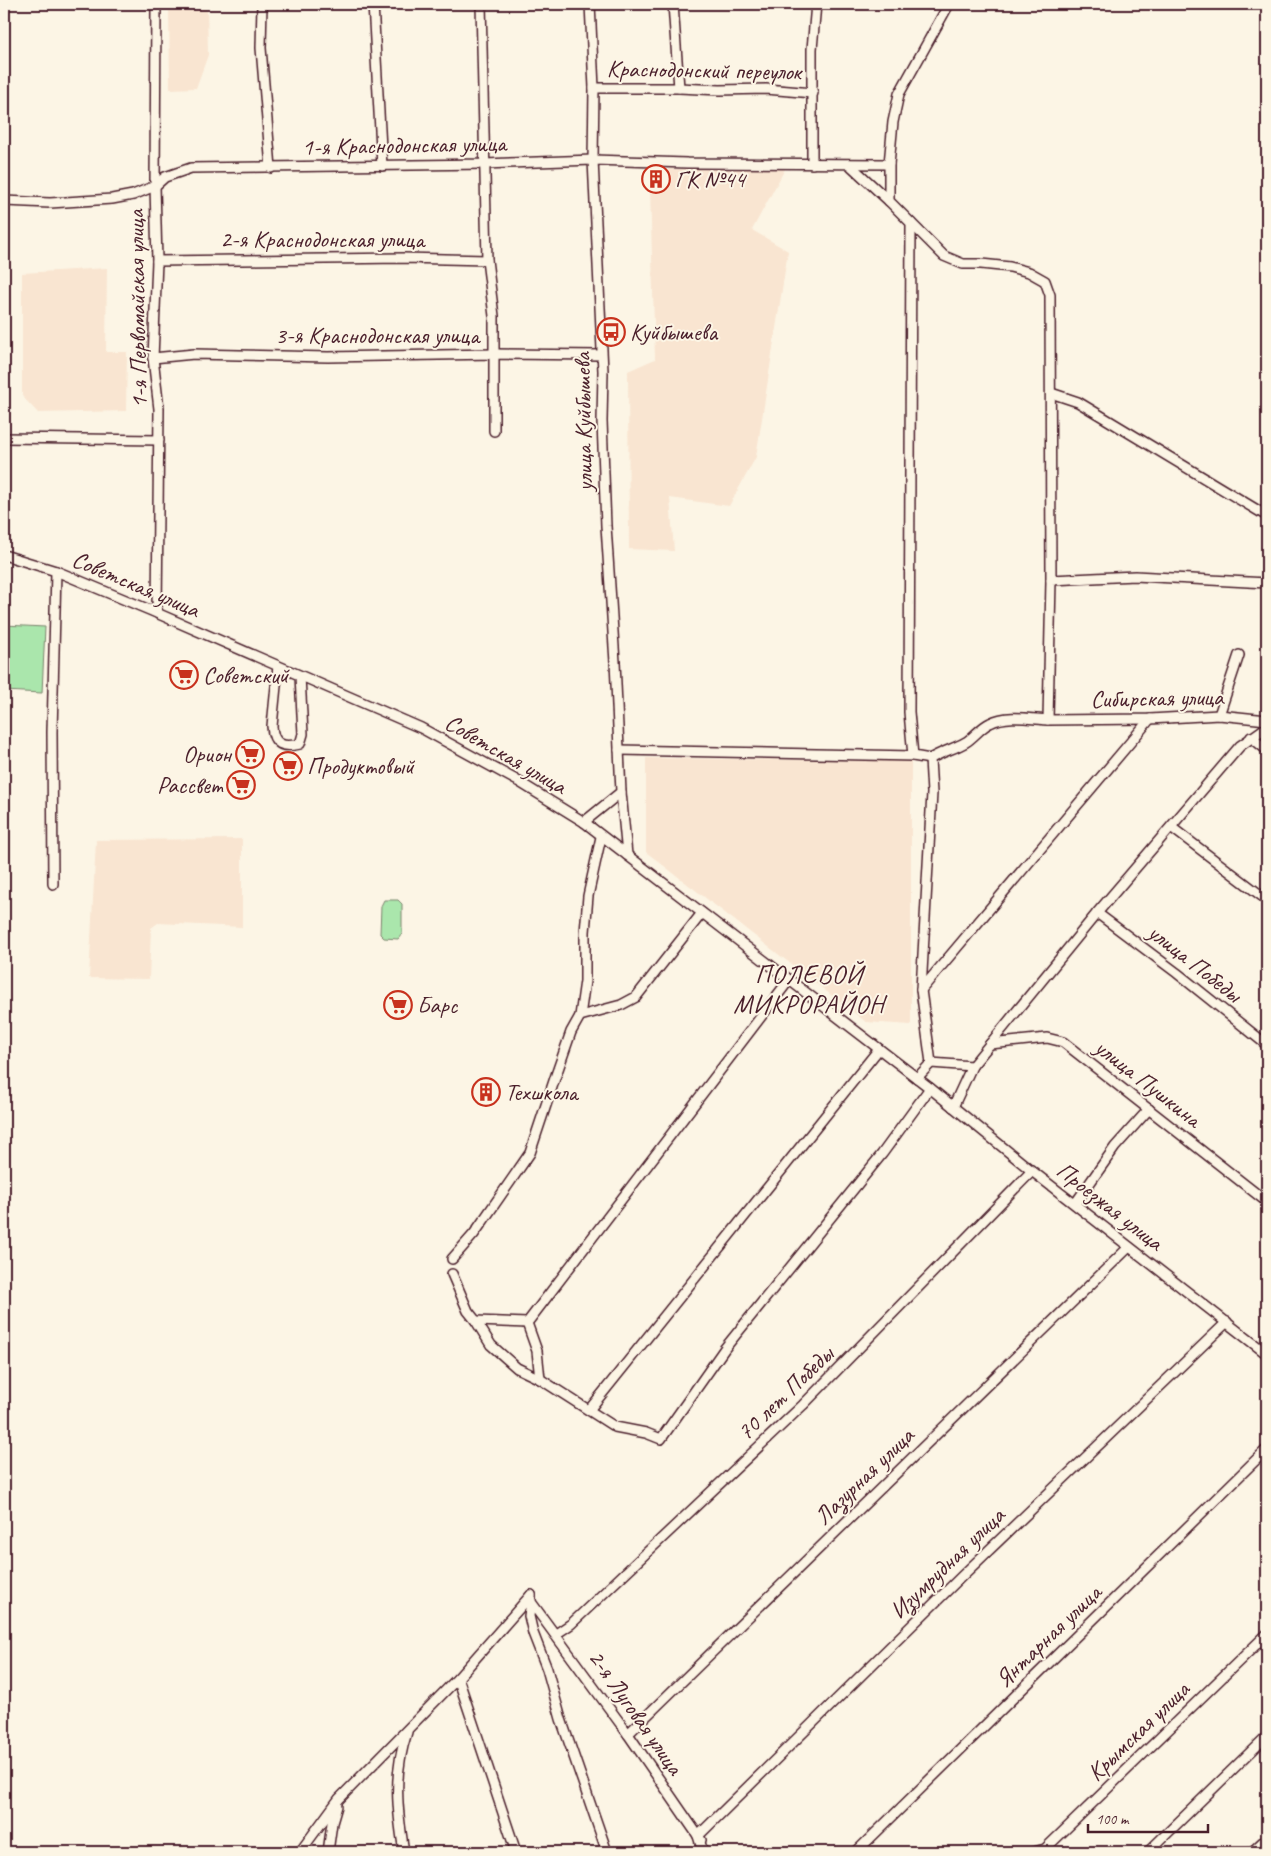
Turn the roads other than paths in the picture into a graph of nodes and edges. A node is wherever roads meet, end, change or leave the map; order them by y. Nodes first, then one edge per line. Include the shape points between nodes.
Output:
1 (156, 4) edge
2 (262, 4) edge
3 (374, 4) edge
4 (481, 4) edge
5 (590, 4) edge
6 (673, 4) edge
7 (816, 4) edge
8 (949, 4) edge
9 (594, 88) junction
10 (679, 88) junction
11 (813, 93) junction
12 (593, 160) junction
13 (484, 164) junction
14 (812, 164) junction
15 (848, 164) junction
16 (889, 164) junction
17 (382, 166) junction
18 (271, 168) junction
19 (155, 186) junction
20 (4, 201) edge
21 (889, 201) junction
22 (911, 223) junction
23 (487, 260) junction
24 (157, 261) junction
25 (494, 354) junction
26 (601, 355) junction
27 (153, 358) junction
28 (1051, 393) junction
29 (494, 431) dead end
30 (4, 438) edge
31 (159, 440) junction
32 (1265, 512) edge
33 (4, 555) edge
34 (56, 572) junction
35 (1051, 580) junction
36 (1267, 583) edge
37 (157, 613) junction
38 (1239, 655) dead end
39 (278, 666) junction
40 (300, 676) junction
41 (1219, 715) junction
42 (1150, 719) junction
43 (1048, 720) junction
44 (1267, 720) edge
45 (1267, 727) edge
46 (1251, 737) junction
47 (619, 750) junction
48 (1267, 750) edge
49 (913, 756) junction
50 (930, 759) junction
51 (621, 792) junction
52 (584, 822) junction
53 (1171, 827) junction
54 (601, 836) junction
55 (627, 855) junction
56 (53, 884) dead end
57 (1267, 900) edge
58 (702, 913) junction
59 (1097, 913) junction
60 (789, 980) junction
61 (921, 990) junction
62 (580, 1016) junction
63 (990, 1044) junction
64 (1267, 1045) edge
65 (879, 1049) junction
66 (931, 1062) junction
67 (972, 1066) junction
68 (917, 1078) junction
69 (930, 1088) junction
70 (953, 1107) junction
71 (1149, 1109) junction
72 (1032, 1172) junction
73 (1267, 1202) edge
74 (1075, 1204) junction
75 (1129, 1247) junction
76 (452, 1259) dead end
77 (452, 1274) dead end
78 (476, 1320) junction
79 (1227, 1322) junction
80 (527, 1323) junction
81 (1267, 1354) edge
82 (540, 1379) junction
83 (589, 1410) junction
84 (1267, 1449) edge
85 (531, 1599) junction
86 (556, 1634) junction
87 (1267, 1634) edge
88 (458, 1678) junction
89 (408, 1728) junction
90 (628, 1734) junction
91 (1267, 1736) edge
92 (339, 1800) junction
93 (698, 1836) junction
94 (1267, 1838) edge
95 (300, 1852) edge
96 (328, 1852) edge
97 (404, 1852) edge
98 (516, 1852) edge
99 (607, 1852) edge
100 (703, 1852) edge
101 (709, 1852) edge
102 (856, 1852) edge
103 (1034, 1852) edge
104 (1148, 1852) edge
105 (1252, 1852) edge

1 - 19 street, 1-я Первомайская улица
2 - 18 street
3 - 17 street
4 - 13 street
5 - 9 street, улица Куйбышева
6 - 10 street
7 - 11 street
8 - 16 street via 899,94
9 - 10 street, Краснодонский переулок
9 - 12 street, улица Куйбышева
10 - 11 street, Краснодонский переулок
11 - 14 street
12 - 13 street, 1-я Краснодонская улица
12 - 14 street, 1-я Краснодонская улица
12 - 26 street, улица Куйбышева
13 - 17 street, 1-я Краснодонская улица
13 - 23 street
14 - 15 street, 1-я Краснодонская улица
15 - 16 street, 1-я Краснодонская улица
15 - 21 street
16 - 21 street
17 - 18 street, 1-я Краснодонская улица
18 - 19 street, 1-я Краснодонская улица via 191,168 165,177
19 - 20 street, 1-я Краснодонская улица via 112,199
19 - 24 street, 1-я Первомайская улица
21 - 22 street
22 - 28 street via 944,256 963,264 1010,267 1045,281 1050,295
22 - 49 street via 909,712
23 - 24 street, 2-я Краснодонская улица
23 - 25 street via 494,316
24 - 27 street, 1-я Первомайская улица
25 - 26 street, 3-я Краснодонская улица
25 - 27 street, 3-я Краснодонская улица via 328,357 194,354
25 - 29 street
26 - 47 street, улица Куйбышева via 606,526
27 - 31 street, 1-я Первомайская улица
28 - 32 street via 1078,402
28 - 35 street
30 - 31 street
31 - 37 street, 1-я Первомайская улица
33 - 34 street, Советская улица
34 - 37 street, Советская улица
34 - 56 street
35 - 36 street via 1135,576
35 - 43 street
37 - 39 street, Советская улица
38 - 41 street
39 - 40 street, Советская улица
39 - 40 street via 273,736 280,744 289,747 300,744 304,734
40 - 52 street, Советская улица via 421,728
41 - 42 street, Сибирская улица
41 - 44 street, Сибирская улица
42 - 43 street, Сибирская улица
42 - 61 street
43 - 50 street, Сибирская улица via 1003,718 988,723 977,735
45 - 46 street
46 - 48 street
46 - 53 street
47 - 49 street
47 - 51 street, улица Куйбышева
49 - 50 street
50 - 61 street via 932,793
51 - 52 street
51 - 55 street, улица Куйбышева
52 - 54 street, Советская улица
53 - 57 street
53 - 59 street
54 - 55 street, Советская улица
54 - 62 street via 588,896 585,981
55 - 58 street, Советская улица
58 - 60 street, Советская улица
58 - 62 street via 636,997 622,1005
59 - 63 street
59 - 64 street, улица Победы
60 - 65 street, Советская улица
60 - 80 street
61 - 66 street
62 - 76 street via 571,1032 530,1153 474,1234
63 - 67 street
63 - 71 street, улица Пушкина via 1047,1038 1063,1042
65 - 68 street, Советская улица
65 - 83 street
66 - 67 street
66 - 68 street
67 - 70 street
68 - 69 street, Советская улица
69 - 70 street, Проезжая улица
69 - 83 street via 882,1154 725,1348 661,1438 614,1427
70 - 72 street, Проезжая улица
71 - 73 street, улица Пушкина
71 - 74 street via 1115,1146
72 - 74 street, Проезжая улица
72 - 86 street, 70 лет Победы via 804,1405 578,1618
74 - 75 street, Проезжая улица
75 - 79 street, Проезжая улица
75 - 90 street, Лазурная улица
77 - 78 street via 468,1311
78 - 80 street
78 - 82 street via 491,1345 517,1368
79 - 81 street, Проезжая улица
79 - 93 street, Изумрудная улица via 962,1576
80 - 82 street via 537,1351
82 - 83 street
84 - 102 street, Янтарная улица
85 - 86 street, 2-я Луговая улица
85 - 88 street
85 - 99 street via 529,1616 533,1633
86 - 90 street, 2-я Луговая улица
87 - 103 street, Крымская улица via 1045,1849
88 - 89 street
88 - 98 street
89 - 92 street
89 - 97 street via 402,1745 397,1784
90 - 93 street, 2-я Луговая улица
91 - 104 street
92 - 95 street
92 - 96 street
93 - 100 street
93 - 101 street, 2-я Луговая улица
94 - 105 street

